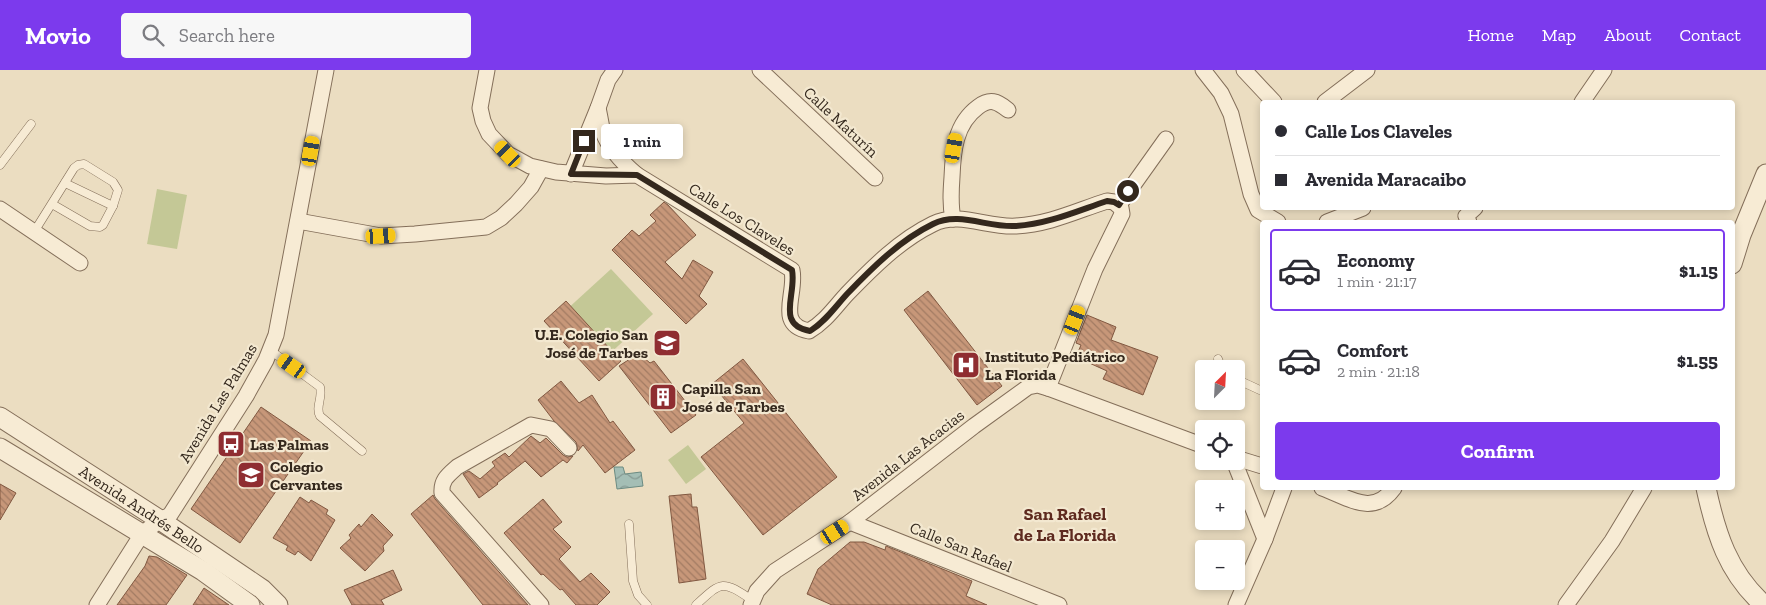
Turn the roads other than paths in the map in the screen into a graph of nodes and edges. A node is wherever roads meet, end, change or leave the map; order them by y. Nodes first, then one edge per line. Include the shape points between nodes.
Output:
1 (326, 70) edge
2 (487, 70) edge
3 (615, 70) edge
4 (760, 70) edge
5 (1203, 70) edge
6 (1244, 70) edge
7 (1367, 70) edge
8 (1604, 70) edge
9 (1272, 100) edge
10 (1328, 100) edge
11 (1583, 100) edge
12 (598, 108) junction
13 (1008, 110) dead end
14 (31, 124) dead end
15 (1166, 139) dead end
16 (0, 165) edge
17 (541, 168) junction
18 (571, 174) junction
19 (1766, 174) edge
20 (637, 175) junction
21 (875, 178) dead end
22 (65, 183) junction
23 (52, 204) junction
24 (1119, 205) junction
25 (113, 206) junction
26 (0, 209) edge
27 (1358, 210) edge
28 (953, 219) junction
29 (1275, 220) edge
30 (1332, 220) edge
31 (298, 222) junction
32 (34, 232) junction
33 (1735, 254) edge
34 (80, 263) dead end
35 (270, 350) junction
36 (1245, 383) edge
37 (1048, 388) junction
38 (1260, 390) edge
39 (0, 417) edge
40 (1195, 443) edge
41 (0, 448) edge
42 (569, 448) dead end
43 (362, 451) dead end
44 (1245, 461) edge
45 (1260, 465) edge
46 (1238, 470) edge
47 (1283, 490) edge
48 (1327, 490) edge
49 (1392, 490) edge
50 (1643, 490) edge
51 (1706, 490) edge
52 (160, 520) junction
53 (850, 522) junction
54 (629, 524) dead end
55 (142, 534) junction
56 (1265, 539) junction
57 (752, 603) edge
58 (97, 605) edge
59 (250, 605) edge
60 (278, 605) edge
61 (541, 605) edge
62 (647, 605) edge
63 (696, 605) edge
64 (1059, 605) edge
65 (1236, 605) edge
66 (1566, 605) edge
67 (1764, 605) edge

1 - 31 street, Avenida Las Palmas
2 - 17 street via 480,108 489,134 508,154
3 - 12 street
4 - 21 street, Calle Maturín
5 - 29 street via 1222,93 1231,114 1258,210
6 - 9 street
7 - 10 street
8 - 11 street
12 - 18 street
12 - 20 street via 603,133 622,163
13 - 28 street via 998,102 985,102 971,112 956,137 952,159
14 - 16 lane
15 - 24 street
17 - 18 street
17 - 31 street via 531,187 516,204 486,226 381,236
18 - 20 street
19 - 33 street
20 - 28 street, Calle Los Claveles via 792,270 794,280 789,317 801,330 810,331 819,326 848,293 907,240 934,223
22 - 23 lane
22 - 25 lane
22 - 25 lane via 74,168 84,164 114,182 118,190
23 - 25 lane via 96,227 103,225
23 - 32 lane
24 - 28 street, Calle Los Claveles via 1107,201 1043,223 1013,226
24 - 37 street via 1122,214 1095,269
26 - 32 street
27 - 30 street
31 - 35 street, Avenida Las Palmas via 276,335
32 - 34 street
35 - 43 lane via 320,387 320,416
35 - 52 street, Avenida Las Palmas via 246,396 170,515
36 - 38 lane
37 - 40 street
37 - 53 street, Avenida Las Acacias via 1028,386
39 - 52 street, Avenida Andrés Bello
41 - 55 street, Avenida Andrés Bello
42 - 61 street via 551,429 531,425 457,467 441,485 442,493
44 - 45 street
46 - 56 street
47 - 56 street
48 - 49 street via 1364,504 1382,501
50 - 66 street via 1612,541
51 - 67 street via 1726,555 1752,594
52 - 55 street, Avenida Las Palmas
52 - 60 street, Avenida Andrés Bello via 262,590
53 - 57 street, Avenida Las Acacias via 775,571 757,591
53 - 64 street, Calle San Rafael
54 - 62 lane via 632,582
55 - 58 street, Avenida Las Palmas
55 - 59 street, Avenida Andrés Bello via 211,576
56 - 65 street
57 - 63 lane via 735,589 724,586 713,588

